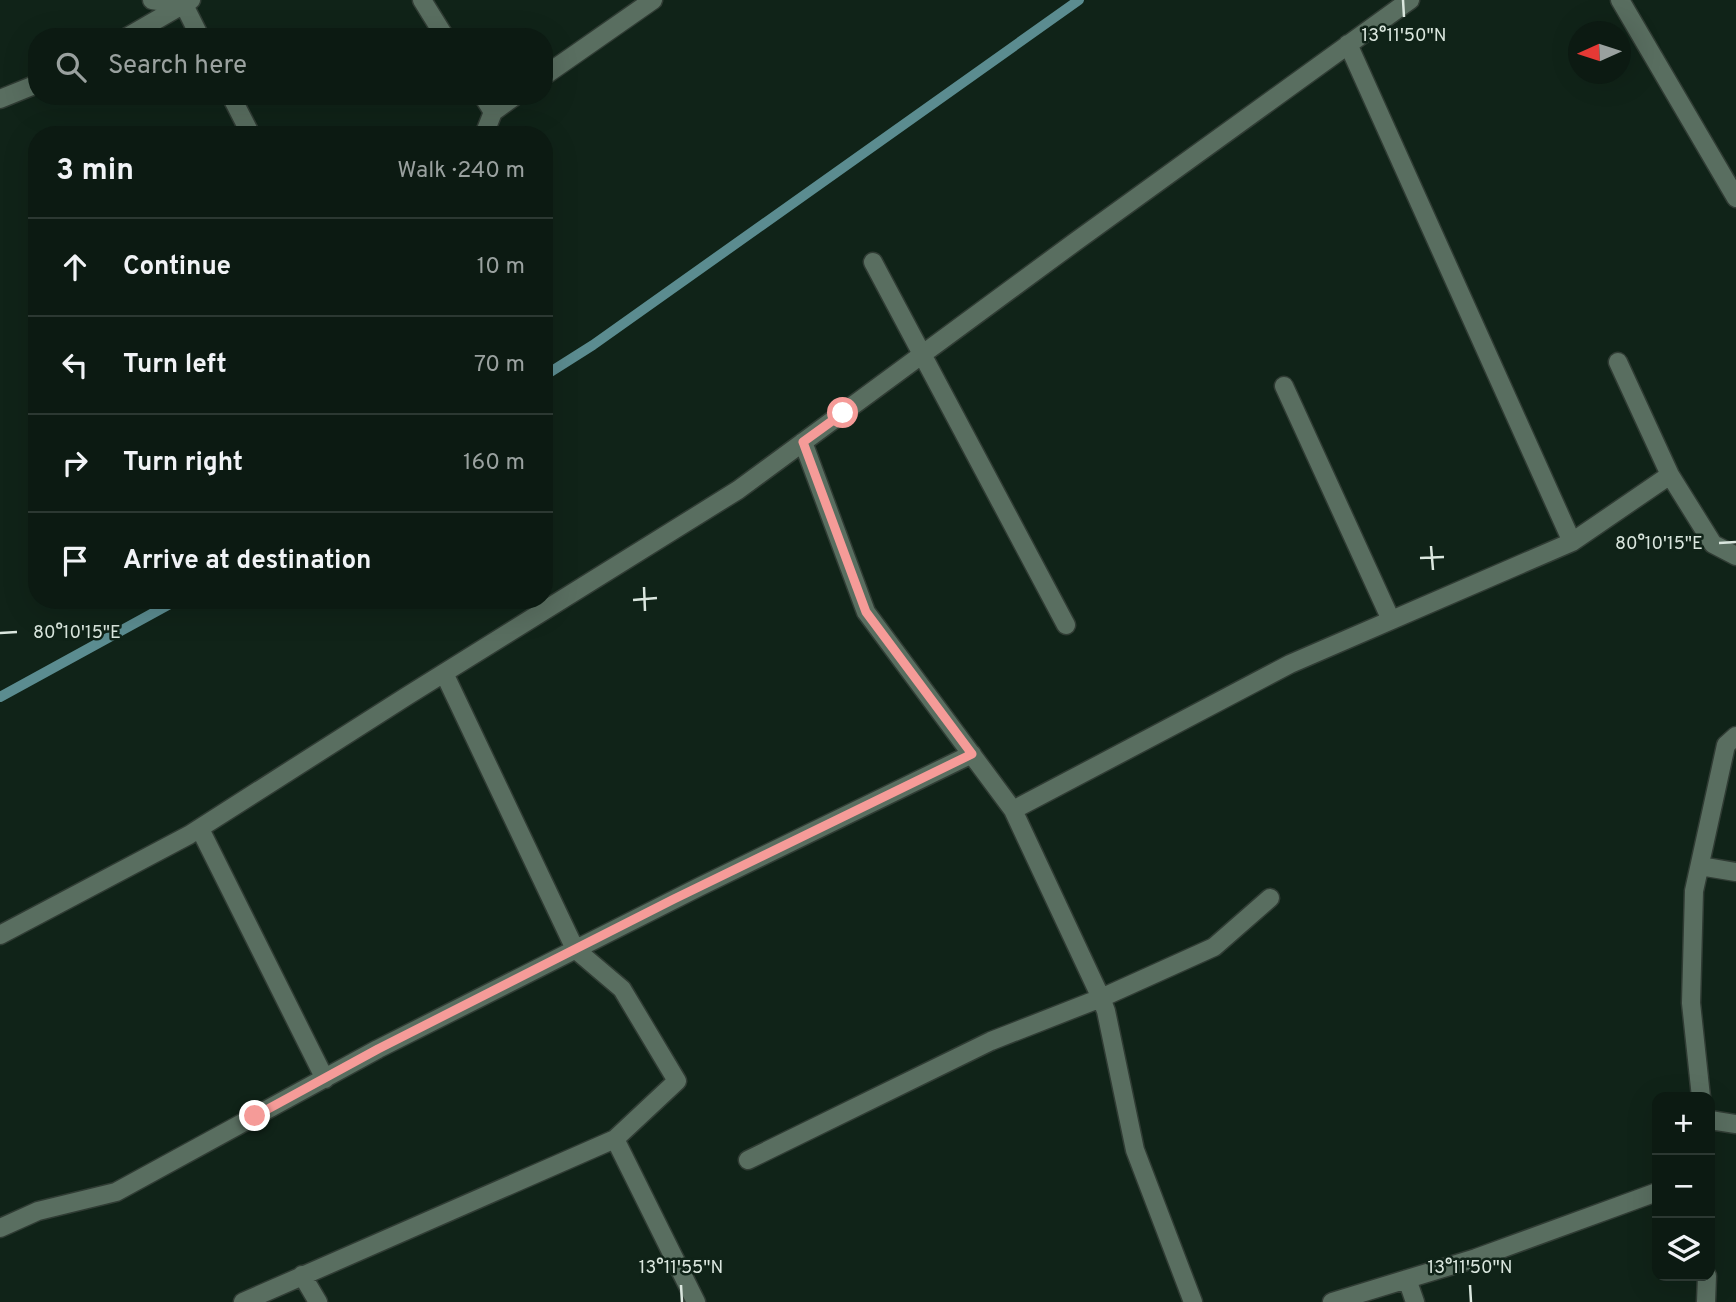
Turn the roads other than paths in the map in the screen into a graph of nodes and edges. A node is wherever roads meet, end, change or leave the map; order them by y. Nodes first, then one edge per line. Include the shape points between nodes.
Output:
1 (152, 0) edge
2 (422, 0) edge
3 (653, 0) edge
4 (1410, 0) edge
5 (1620, 0) edge
6 (188, 3) edge
7 (143, 28) edge
8 (197, 28) edge
9 (439, 28) edge
10 (1348, 44) junction
11 (553, 70) edge
12 (28, 88) edge
13 (0, 99) edge
14 (236, 105) edge
15 (488, 105) edge
16 (246, 126) edge
17 (485, 126) edge
18 (1736, 198) edge
19 (873, 261) dead end
20 (923, 354) junction
21 (1618, 362) dead end
22 (1284, 386) dead end
23 (803, 442) junction
24 (1670, 475) junction
25 (1572, 542) junction
26 (1736, 556) edge
27 (553, 605) edge
28 (547, 609) edge
29 (1391, 620) junction
30 (1066, 625) dead end
31 (444, 673) junction
32 (1736, 736) edge
33 (972, 754) junction
34 (1013, 810) junction
35 (200, 829) junction
36 (1699, 866) junction
37 (1736, 872) edge
38 (1270, 898) dead end
39 (0, 935) edge
40 (575, 949) junction
41 (1101, 998) junction
42 (325, 1079) junction
43 (1700, 1092) edge
44 (1715, 1121) edge
45 (1736, 1124) edge
46 (615, 1139) junction
47 (748, 1160) dead end
48 (1652, 1194) edge
49 (0, 1228) edge
50 (302, 1275) junction
51 (1407, 1279) junction
52 (1707, 1281) edge
53 (243, 1302) edge
54 (318, 1302) edge
55 (696, 1302) edge
56 (1192, 1302) edge
57 (1332, 1302) edge
58 (1415, 1302) edge
59 (1706, 1302) edge

1 - 6 street
2 - 9 street
3 - 11 street
4 - 10 street
5 - 18 street
6 - 7 street
6 - 8 street
10 - 20 street
10 - 25 street
12 - 13 street
14 - 16 street
15 - 17 street
19 - 20 street
20 - 23 street
20 - 30 street
21 - 24 street
22 - 29 street
23 - 27 street via 738,490
23 - 33 street via 866,612
24 - 25 street
24 - 26 street via 1713,544
25 - 29 street
28 - 31 street
29 - 34 street via 1290,664
31 - 35 street
31 - 40 street
32 - 36 street via 1726,745
33 - 34 street
33 - 40 street
34 - 41 street
35 - 39 street
35 - 42 street
36 - 37 street
36 - 43 street via 1694,891 1691,1003
38 - 41 street via 1214,947
40 - 42 street
40 - 46 street via 622,989 677,1082
41 - 47 street via 991,1041
41 - 56 street via 1135,1150
42 - 49 street via 116,1192 38,1211
44 - 45 street
46 - 50 street
46 - 55 street
48 - 51 street
50 - 53 street
50 - 54 street
51 - 57 street
51 - 58 street
52 - 59 street

